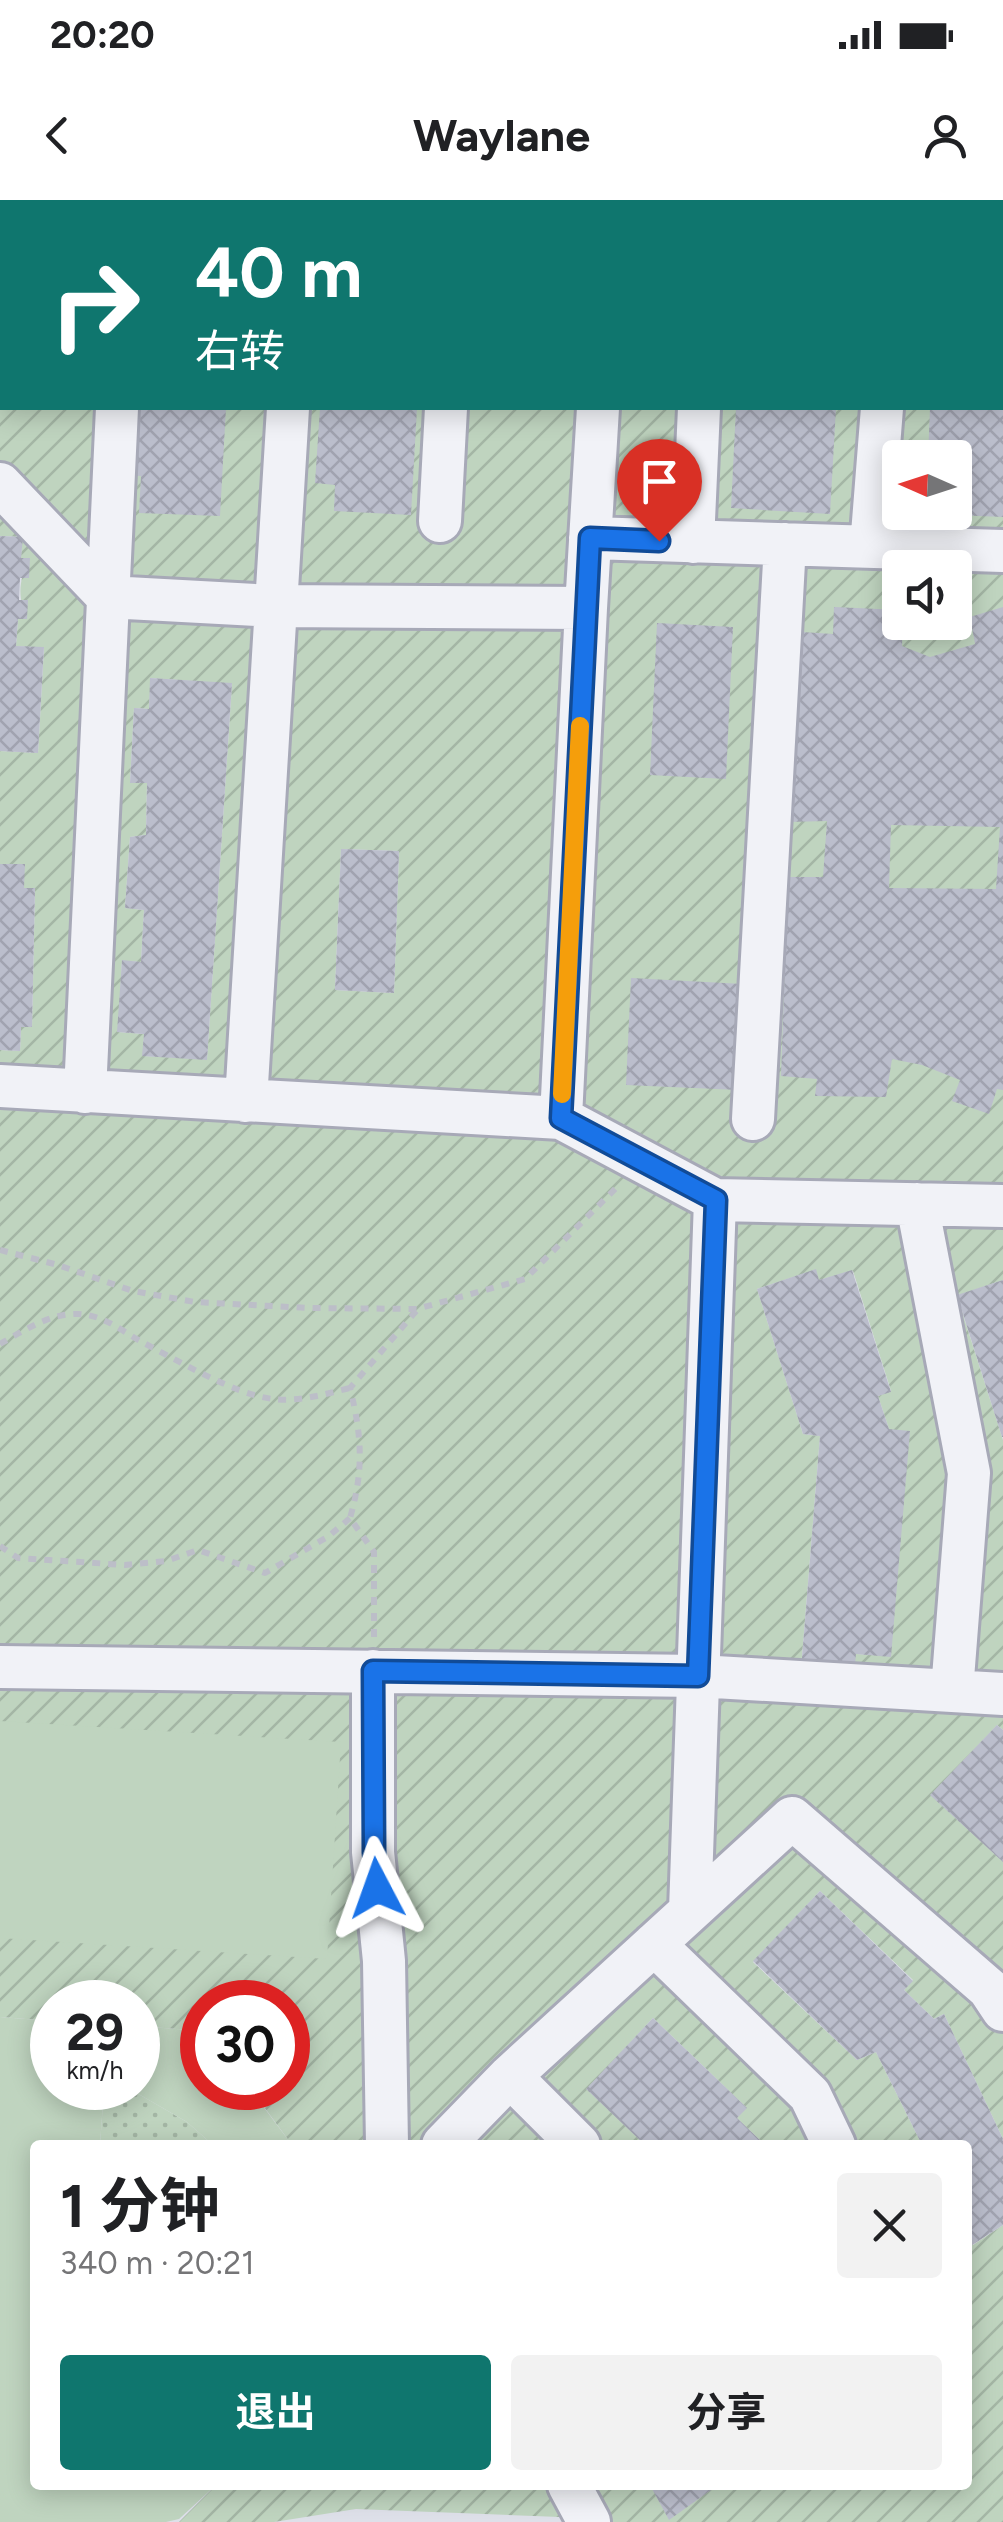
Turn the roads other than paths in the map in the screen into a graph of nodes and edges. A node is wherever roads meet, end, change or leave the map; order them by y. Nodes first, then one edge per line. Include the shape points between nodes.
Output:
1 (117, 410) edge
2 (288, 410) edge
3 (446, 410) edge
4 (598, 410) edge
5 (700, 410) edge
6 (882, 410) edge
7 (0, 484) edge
8 (440, 521) dead end
9 (590, 538) junction
10 (694, 542) junction
11 (785, 544) junction
12 (870, 547) junction
13 (1003, 550) edge
14 (108, 597) junction
15 (274, 606) junction
16 (586, 608) junction
17 (0, 1086) edge
18 (86, 1092) junction
19 (246, 1101) junction
20 (561, 1118) junction
21 (753, 1118) dead end
22 (716, 1200) junction
23 (917, 1204) junction
24 (1003, 1206) edge
25 (0, 1667) edge
26 (373, 1671) junction
27 (698, 1676) junction
28 (952, 1691) junction
29 (1003, 1694) edge
30 (690, 1911) junction
31 (654, 1944) junction
32 (1003, 2010) edge
33 (510, 2076) junction
34 (387, 2140) edge
35 (449, 2140) edge
36 (574, 2140) edge
37 (832, 2140) edge
38 (572, 2490) edge
39 (589, 2522) edge

1 - 14 street
2 - 15 street
3 - 8 street
4 - 9 street
5 - 10 street
6 - 12 street
7 - 14 street
9 - 10 street
9 - 16 street
10 - 11 street
11 - 12 street
11 - 21 street
12 - 13 street
14 - 15 street
14 - 18 street
15 - 16 street
15 - 19 street
16 - 20 street
17 - 18 street
18 - 19 street
19 - 20 street
20 - 22 street
22 - 23 street
22 - 27 street
23 - 24 street
23 - 28 street via 969,1474
25 - 26 street
26 - 27 street
26 - 34 street
27 - 28 street
27 - 30 street
28 - 29 street
30 - 31 street
30 - 32 street via 792,1818
31 - 33 street
31 - 37 street via 810,2095
33 - 35 street
33 - 36 street
38 - 39 street

